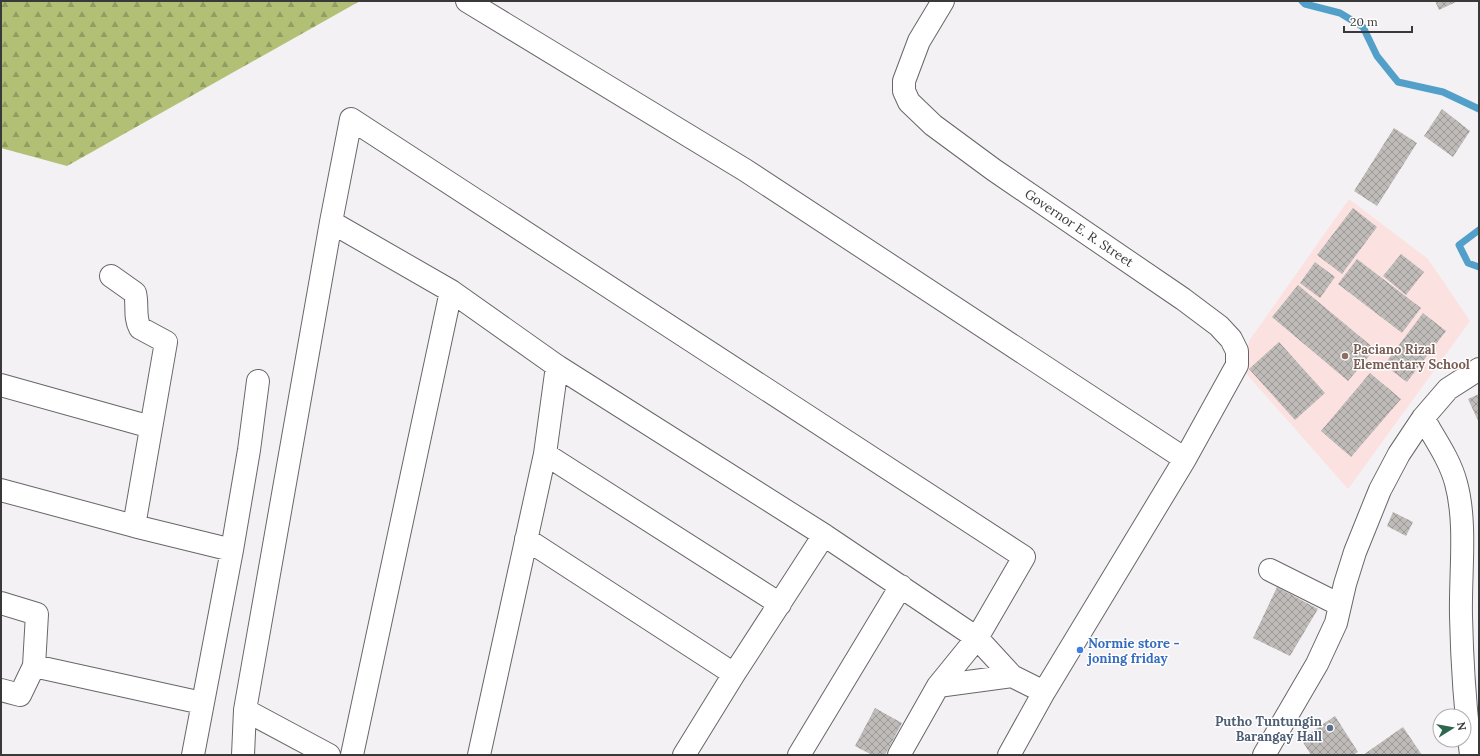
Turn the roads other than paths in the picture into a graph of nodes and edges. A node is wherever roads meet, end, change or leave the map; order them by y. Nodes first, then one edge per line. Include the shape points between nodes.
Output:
1 (467, 1) edge
2 (942, 1) edge
3 (331, 222) junction
4 (111, 276) dead end
5 (451, 291) junction
6 (557, 366) junction
7 (1479, 368) edge
8 (258, 381) dead end
9 (1, 385) edge
10 (1423, 418) junction
11 (151, 427) junction
12 (545, 454) junction
13 (1185, 459) junction
14 (1, 490) edge
15 (134, 526) junction
16 (824, 535) junction
17 (526, 539) junction
18 (232, 550) junction
19 (1270, 570) dead end
20 (901, 586) junction
21 (1, 603) edge
22 (780, 604) junction
23 (1340, 605) junction
24 (977, 638) junction
25 (34, 666) junction
26 (734, 674) junction
27 (1012, 676) junction
28 (938, 686) junction
29 (1, 690) edge
30 (1044, 692) junction
31 (202, 703) junction
32 (245, 710) junction
33 (193, 755) edge
34 (243, 755) edge
35 (329, 755) edge
36 (352, 755) edge
37 (479, 755) edge
38 (684, 755) edge
39 (800, 755) edge
40 (899, 755) edge
41 (1009, 755) edge
42 (1264, 755) edge
43 (1471, 755) edge

1 - 13 street via 745,170
2 - 13 street, Governor E. R. Street via 919,41 904,81 904,91 909,102 932,125 1183,299 1219,326 1231,339 1237,351 1237,365
3 - 5 street
3 - 24 street via 351,119 1024,557
3 - 32 street
4 - 11 street via 135,293 136,319 140,328 166,342
5 - 6 street
5 - 36 street
6 - 12 street
6 - 16 street
7 - 10 street via 1448,389
8 - 18 street
9 - 11 street
10 - 23 street via 1399,454 1380,490 1355,552
10 - 43 street via 1443,452 1456,483 1462,522 1461,616
11 - 15 street
12 - 17 street
12 - 22 street
13 - 30 street, Governor E. R. Street
14 - 15 street
15 - 18 street
16 - 20 street
16 - 22 street
17 - 26 street
17 - 37 street
18 - 31 street
19 - 23 street
20 - 24 street
20 - 39 street
21 - 25 street via 37,614
22 - 26 street
23 - 42 street via 1336,623 1317,664
24 - 27 street
24 - 28 street
25 - 29 street via 20,694
25 - 31 street
26 - 38 street
27 - 28 street
27 - 30 street
28 - 40 street
30 - 41 street, Governor E. R. Street
31 - 33 street
32 - 34 street
32 - 35 street

